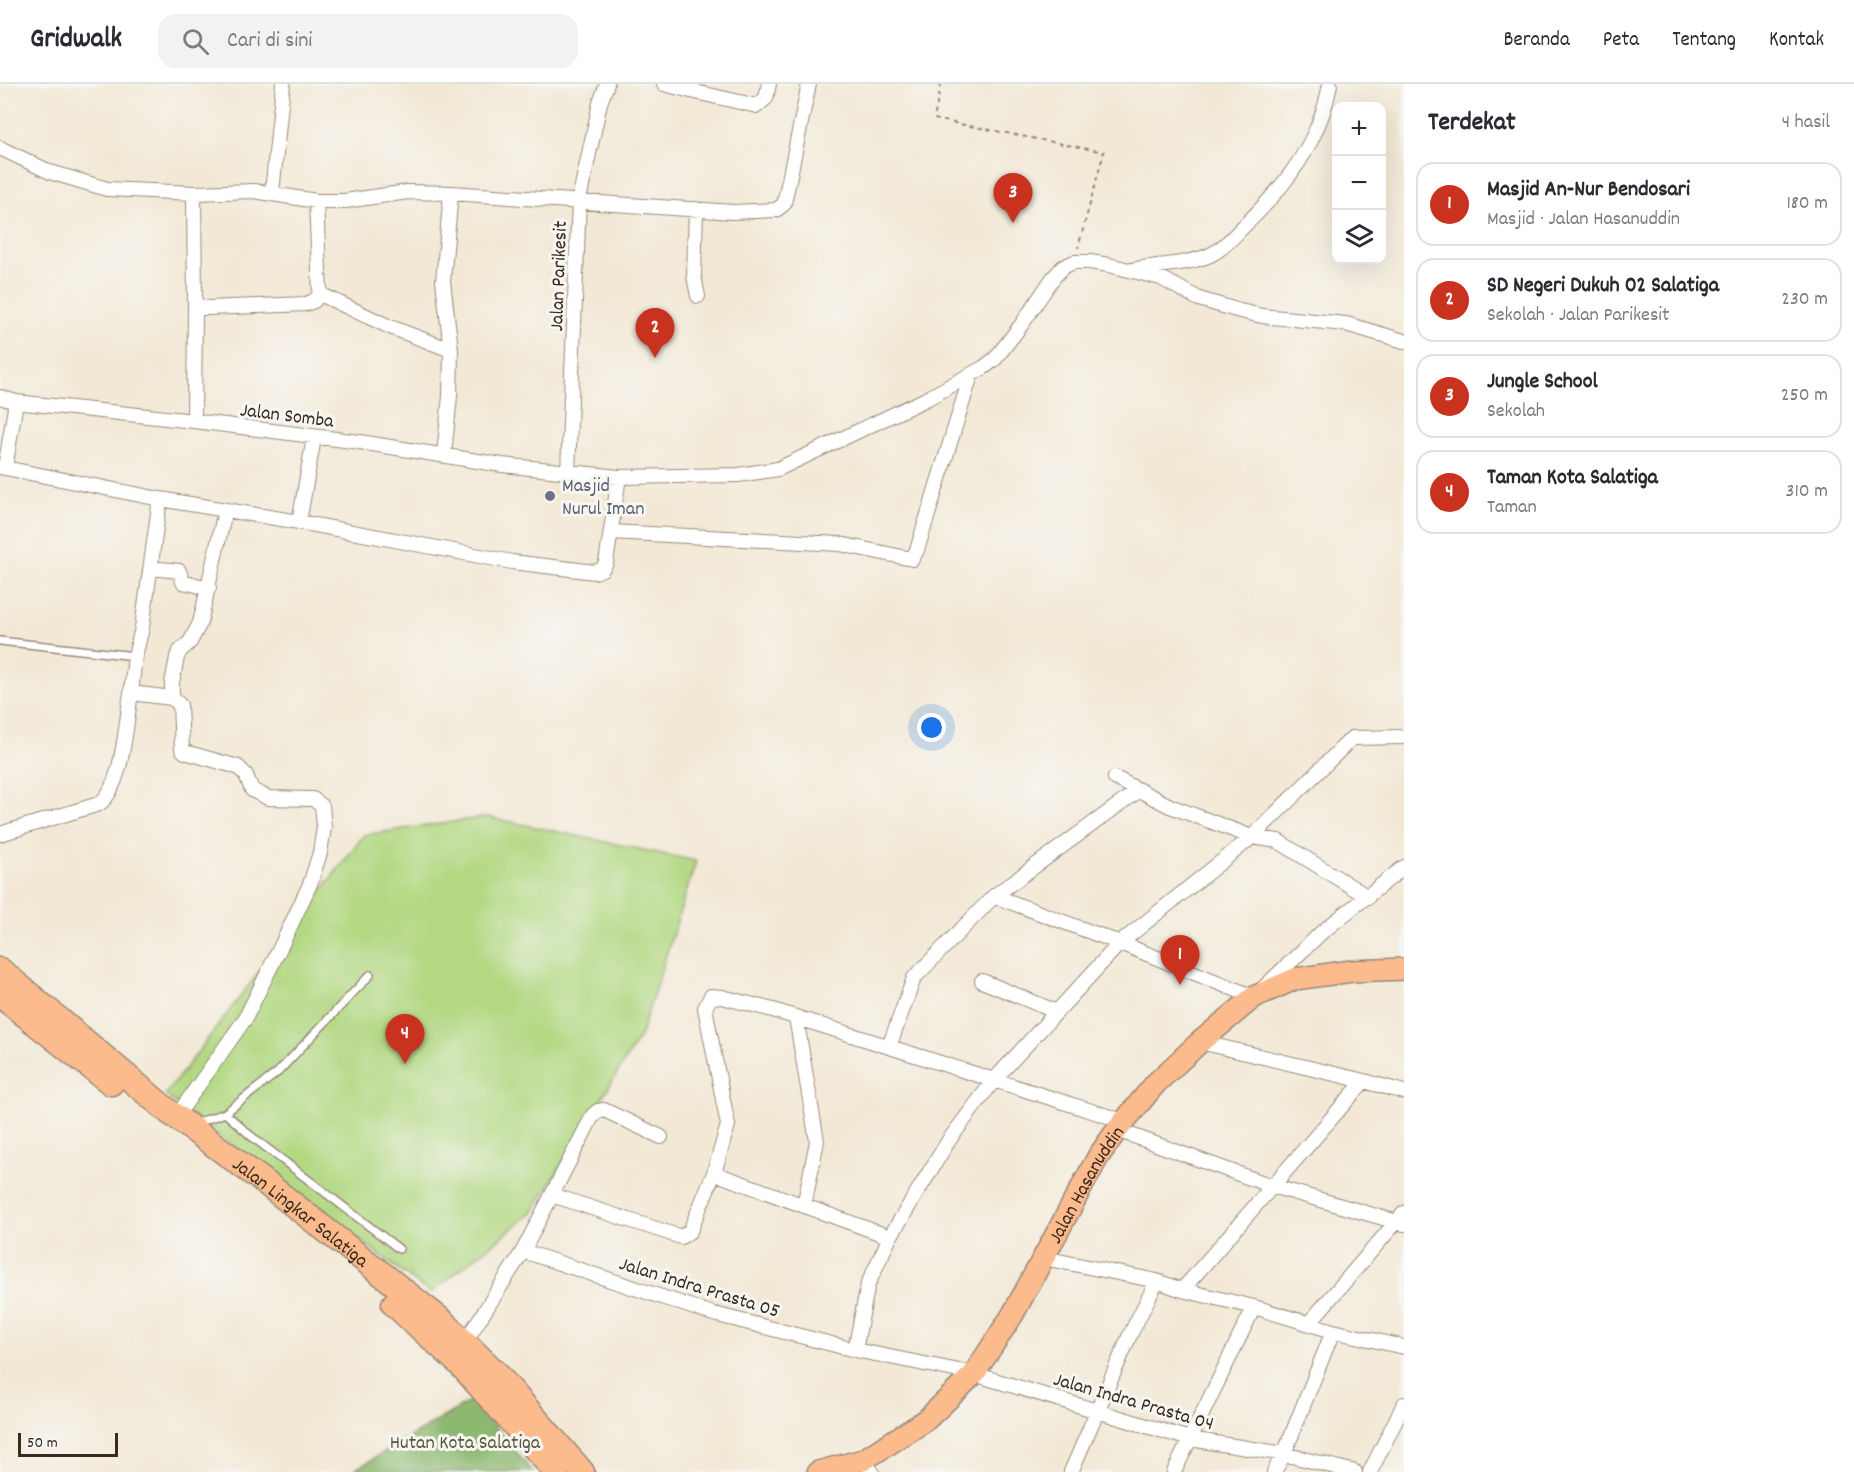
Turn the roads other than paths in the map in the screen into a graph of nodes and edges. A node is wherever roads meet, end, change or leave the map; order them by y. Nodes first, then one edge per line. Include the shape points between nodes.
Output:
1 (283, 84) edge
2 (607, 84) edge
3 (664, 84) edge
4 (769, 84) edge
5 (809, 84) edge
6 (1330, 84) edge
7 (692, 87) edge
8 (0, 148) edge
9 (194, 193) junction
10 (272, 193) junction
11 (451, 193) junction
12 (579, 200) junction
13 (316, 201) junction
14 (696, 209) junction
15 (1131, 270) junction
16 (320, 294) junction
17 (698, 296) dead end
18 (195, 306) junction
19 (1404, 340) edge
20 (451, 350) junction
21 (971, 375) junction
22 (0, 397) edge
23 (16, 402) junction
24 (194, 421) junction
25 (314, 438) junction
26 (444, 455) junction
27 (3, 468) edge
28 (568, 472) junction
29 (619, 477) junction
30 (160, 499) junction
31 (225, 511) junction
32 (300, 522) junction
33 (611, 532) junction
34 (151, 568) junction
35 (209, 588) junction
36 (0, 641) edge
37 (135, 656) junction
38 (131, 693) junction
39 (172, 698) junction
40 (1404, 737) edge
41 (1115, 778) dead end
42 (1139, 790) junction
43 (0, 834) edge
44 (1252, 837) junction
45 (1404, 867) edge
46 (994, 896) junction
47 (1368, 897) junction
48 (1120, 944) junction
49 (1404, 969) edge
50 (0, 970) edge
51 (370, 975) dead end
52 (982, 981) dead end
53 (0, 995) edge
54 (1254, 997) junction
55 (1057, 1012) junction
56 (796, 1017) junction
57 (1200, 1042) junction
58 (889, 1047) junction
59 (994, 1080) junction
60 (1364, 1081) junction
61 (1404, 1092) edge
62 (225, 1113) junction
63 (1120, 1125) junction
64 (181, 1126) junction
65 (661, 1137) dead end
66 (714, 1173) junction
67 (1272, 1186) junction
68 (552, 1195) junction
69 (804, 1206) junction
70 (1401, 1220) edge
71 (890, 1237) junction
72 (399, 1249) dead end
73 (523, 1251) junction
74 (1044, 1258) junction
75 (1157, 1281) junction
76 (1182, 1290) junction
77 (1254, 1307) junction
78 (1309, 1323) junction
79 (1333, 1331) junction
80 (465, 1342) junction
81 (1404, 1347) edge
82 (855, 1350) junction
83 (974, 1374) junction
84 (1404, 1404) edge
85 (1099, 1411) junction
86 (1190, 1439) junction
87 (1284, 1454) junction
88 (867, 1466) edge
89 (556, 1472) edge
90 (582, 1472) edge
91 (818, 1472) edge
92 (1071, 1472) edge
93 (1174, 1472) edge
94 (1274, 1472) edge
95 (1355, 1472) edge
96 (1370, 1472) edge

1 - 10 street
2 - 12 street, Jalan Parikesit
3 - 7 street
4 - 7 street via 766,98 757,106
5 - 14 street via 781,208 733,212
6 - 15 street via 1318,124 1298,165 1264,207 1219,250 1203,257
8 - 9 street via 50,172 100,187
9 - 10 street
9 - 18 street
10 - 13 street
11 - 12 street
11 - 13 street via 408,192 359,201
11 - 20 street via 443,281
12 - 14 street
12 - 28 street, Jalan Parikesit
13 - 16 street
14 - 17 street via 694,276
15 - 19 street via 1165,281 1199,299 1240,311 1346,324
15 - 21 street, Jalan Somba via 1090,262 1074,262 1064,267 994,359
16 - 18 street via 306,304
16 - 20 street
18 - 24 street
20 - 26 street
21 - 29 street, Jalan Somba via 772,471
21 - 33 street via 912,559 840,544
22 - 23 street, Jalan Somba
23 - 24 street, Jalan Somba
23 - 27 street
24 - 25 street, Jalan Somba
25 - 26 street, Jalan Somba
25 - 32 street
26 - 28 street, Jalan Somba
27 - 30 street
28 - 29 street, Jalan Somba
29 - 33 street
30 - 31 street
30 - 34 street
31 - 32 street
31 - 35 street
32 - 33 street via 512,562 595,572 606,563
34 - 35 street via 179,571 183,582
34 - 37 street
35 - 39 street via 197,633 177,657
36 - 37 lane
37 - 38 street
38 - 39 street
38 - 43 street via 118,772 106,799
39 - 64 street via 180,705 182,750 238,767 252,790 268,798 313,799 322,806 324,818 320,853 310,884 278,954 245,1019
40 - 44 street via 1352,738
41 - 42 street
42 - 44 street
42 - 46 street
44 - 47 street via 1278,841
44 - 48 street
45 - 47 street
46 - 48 street
46 - 58 street via 914,978
47 - 54 street via 1322,933
48 - 54 street
48 - 55 street
49 - 54 main road, Jalan Hasanuddin via 1295,979
50 - 64 highway, Jalan Lingkar Salatiga
51 - 62 lane via 278,1072
52 - 55 street
53 - 64 highway, Jalan Lingkar Salatiga
54 - 57 main road, Jalan Hasanuddin
55 - 59 street
56 - 58 street
56 - 66 street via 711,996 705,1008 728,1125
56 - 69 street via 817,1141
57 - 60 street
57 - 63 main road, Jalan Hasanuddin via 1156,1083
58 - 59 street
59 - 63 street
59 - 71 street via 949,1140
60 - 61 street
60 - 67 street
62 - 64 lane
62 - 72 lane
63 - 67 street
63 - 74 main road, Jalan Hasanuddin via 1098,1157
64 - 80 highway, Jalan Lingkar Salatiga via 262,1180
64 - 89 highway, Jalan Lingkar Salatiga via 408,1315 473,1377
65 - 68 street via 604,1110 598,1111
66 - 68 street via 690,1231 681,1237
66 - 69 street
67 - 70 street
67 - 76 street
68 - 73 street
69 - 71 street
70 - 78 street
71 - 82 street via 868,1284
73 - 80 street
73 - 82 street, Jalan Indra Prasta 05 via 710,1312
74 - 75 street
74 - 83 main road, Jalan Hasanuddin
75 - 76 street
75 - 85 street
76 - 77 street
77 - 78 street
77 - 86 street
78 - 79 street
79 - 81 street
79 - 87 street
80 - 90 highway, Jalan Lingkar Salatiga
82 - 83 street, Jalan Indra Prasta 05
83 - 85 street, Jalan Indra Prasta 04
83 - 88 main road, Jalan Hasanuddin via 927,1419
84 - 96 street
85 - 86 street, Jalan Indra Prasta 04
85 - 92 street
86 - 87 street, Jalan Indra Prasta 04
86 - 93 street
87 - 94 street
87 - 95 street, Jalan Indra Prasta 04
88 - 91 main road, Jalan Hasanuddin

